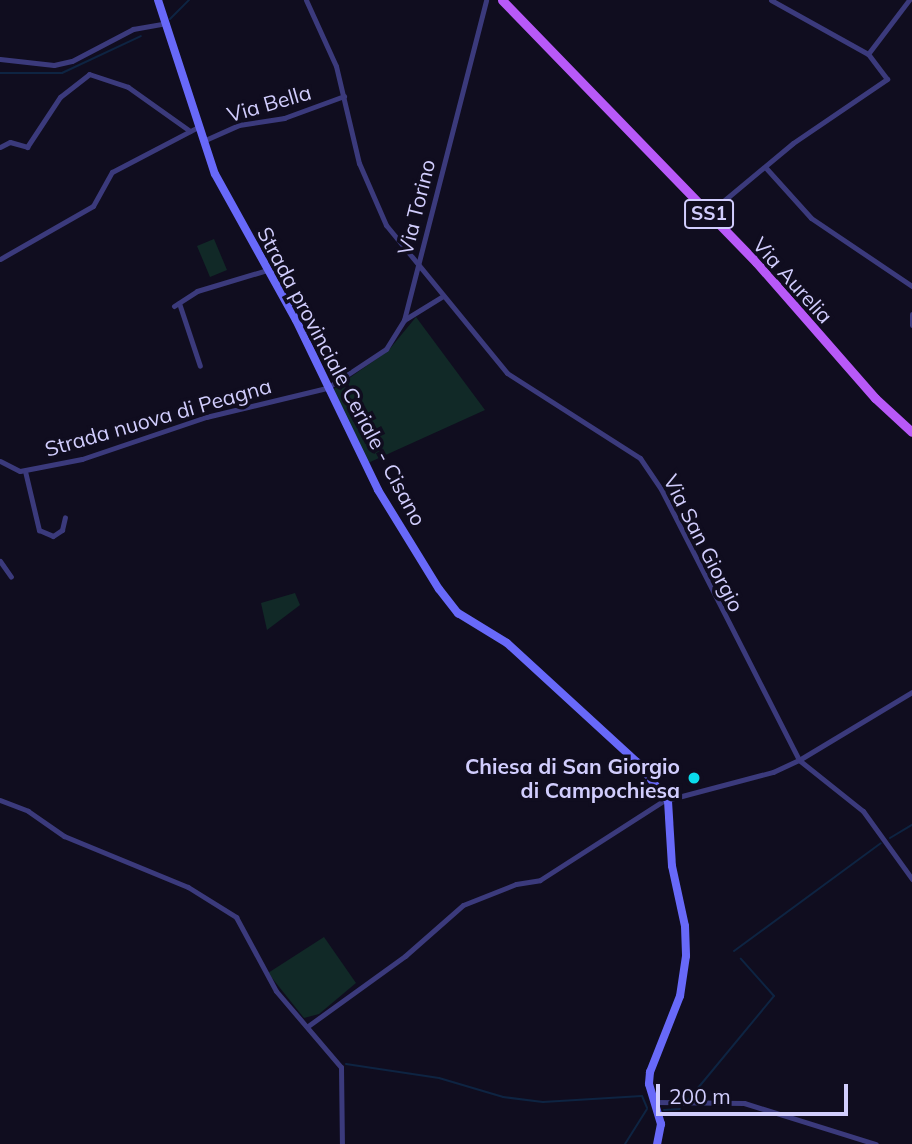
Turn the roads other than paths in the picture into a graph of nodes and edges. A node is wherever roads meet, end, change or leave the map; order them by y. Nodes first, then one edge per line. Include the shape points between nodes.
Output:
1 (158, 0) edge
2 (306, 0) edge
3 (486, 0) edge
4 (502, 0) edge
5 (771, 0) edge
6 (909, 0) edge
7 (166, 23) junction
8 (868, 54) junction
9 (0, 59) edge
10 (344, 96) junction
11 (200, 127) junction
12 (190, 131) junction
13 (203, 141) junction
14 (0, 147) edge
15 (766, 168) junction
16 (708, 213) junction
17 (0, 258) edge
18 (419, 262) junction
19 (267, 270) junction
20 (912, 286) edge
21 (443, 296) junction
22 (912, 314) edge
23 (404, 320) junction
24 (912, 325) edge
25 (200, 366) dead end
26 (327, 388) junction
27 (912, 432) edge
28 (0, 461) edge
29 (25, 471) junction
30 (65, 517) dead end
31 (0, 561) edge
32 (11, 577) dead end
33 (912, 692) edge
34 (799, 760) junction
35 (0, 800) edge
36 (668, 801) junction
37 (912, 879) edge
38 (308, 1026) junction
39 (656, 1102) junction
40 (342, 1144) edge
41 (657, 1144) edge
42 (876, 1144) edge

1 - 7 main road, Strada provinciale Ceriale - Cisano
2 - 10 street, Via Bella via 336,66
3 - 18 street, Via Torino
4 - 16 main road, Via Aurelia / SS1
5 - 8 street
6 - 8 street
7 - 9 street via 133,29 72,61 54,65
7 - 11 main road, Strada provinciale Ceriale - Cisano
8 - 15 street via 887,74 886,81 793,143
10 - 13 street, Via Bella via 284,118 239,125
10 - 18 street, Via Bella via 359,163 376,205 397,241
11 - 12 street
11 - 13 main road, Strada provinciale Ceriale - Cisano
12 - 14 street via 128,87 89,74 60,97 27,147 10,142
12 - 17 street via 112,172 93,206
13 - 19 main road, Strada provinciale Ceriale - Cisano via 235,216
15 - 16 street
15 - 20 street via 811,218
16 - 27 main road, Via Aurelia / SS1 via 875,398
18 - 21 street, Via San Giorgio
18 - 23 street, Via Torino
19 - 25 street via 204,289 177,305
19 - 26 main road, Strada provinciale Ceriale - Cisano
21 - 23 street
21 - 34 street, Via San Giorgio via 507,373 640,458 661,489
22 - 24 street
23 - 26 street, Via Torino via 386,349
26 - 29 street, Strada nuova di Peagna via 206,417 82,459
26 - 36 main road, Strada provinciale Ceriale - Cisano via 378,490 452,608 507,643 636,762
28 - 29 street, Strada nuova di Peagna via 15,471
29 - 30 street via 39,530 52,536 62,530
31 - 32 street
33 - 34 street
34 - 36 street via 773,772
34 - 37 street via 863,811
35 - 38 street via 28,811 64,836 188,887 236,917 276,991
36 - 38 street via 540,880 516,884 463,905 405,956
36 - 39 main road via 672,866 685,926 686,956 680,996 650,1072
38 - 40 street via 341,1067
39 - 41 main road via 661,1124
39 - 42 street via 744,1103

